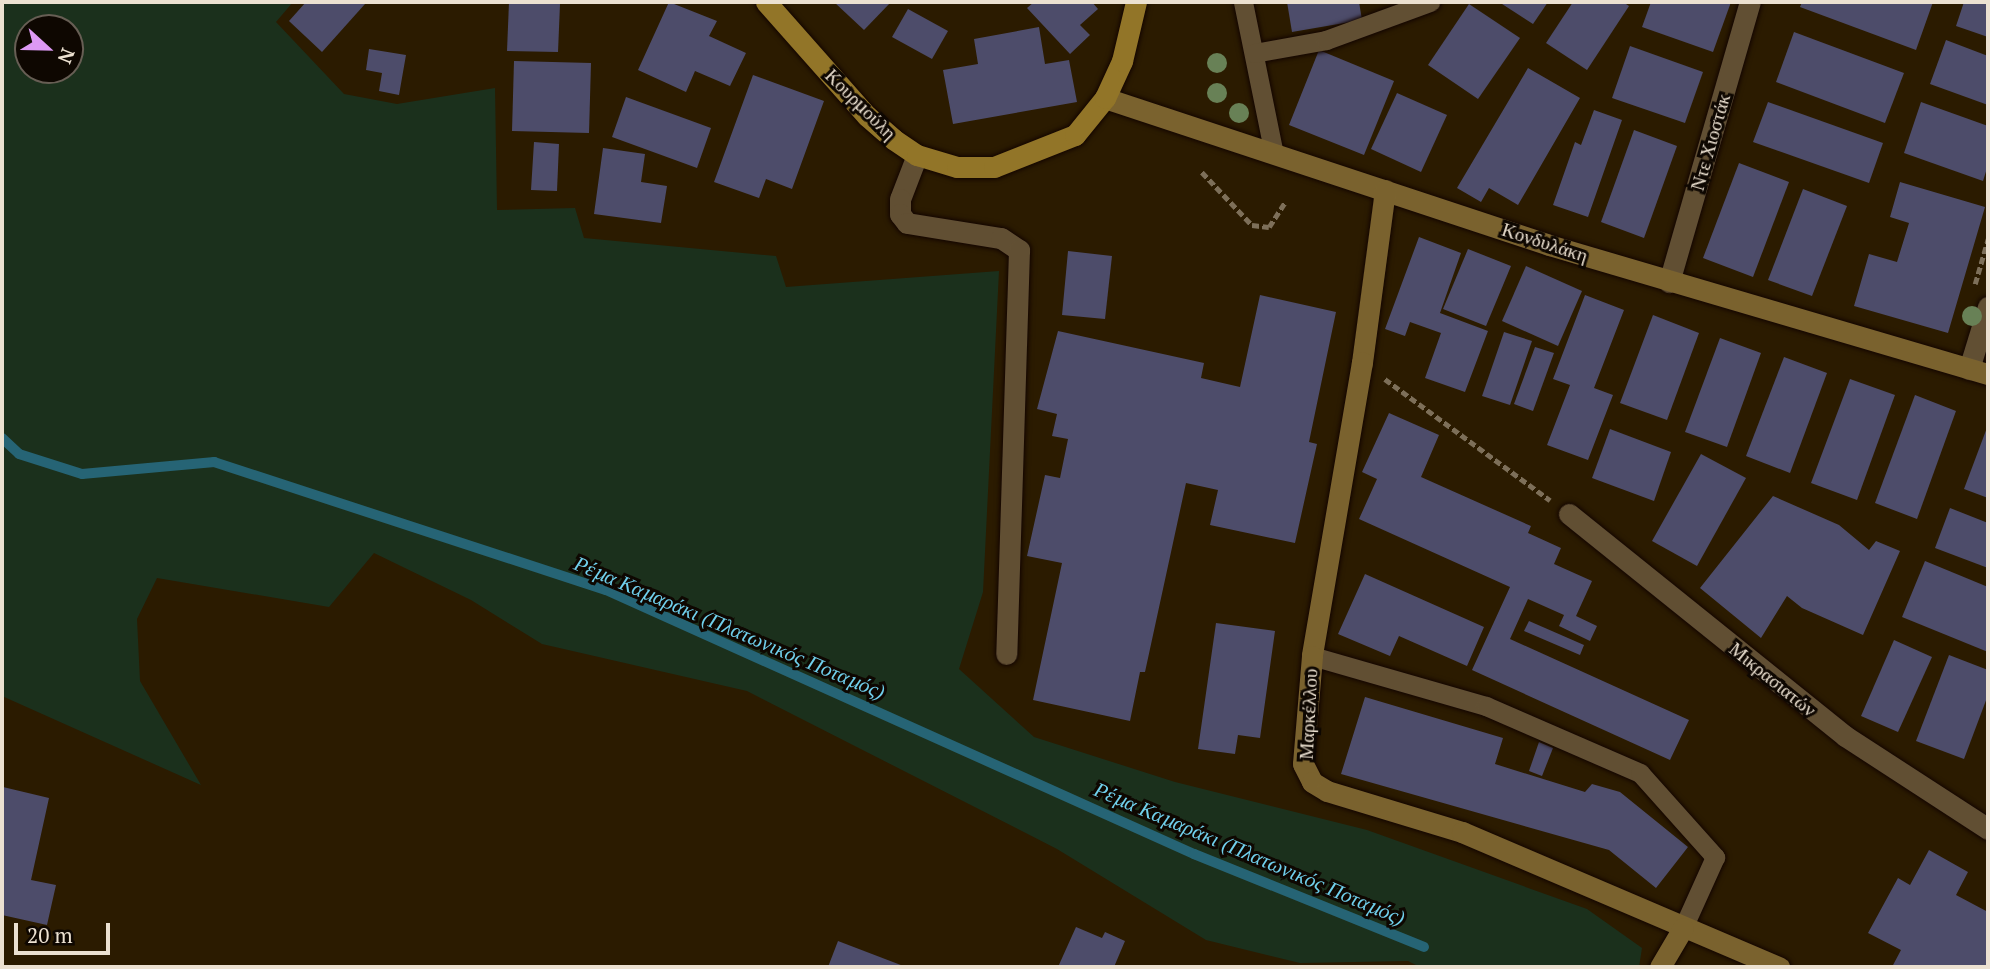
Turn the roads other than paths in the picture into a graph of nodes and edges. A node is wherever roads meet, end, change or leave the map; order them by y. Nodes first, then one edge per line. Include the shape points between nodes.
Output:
1 (766, 2) edge
2 (1136, 2) edge
3 (1243, 2) edge
4 (1430, 2) edge
5 (1750, 2) edge
6 (1254, 52) junction
7 (1105, 98) junction
8 (1273, 150) junction
9 (917, 155) junction
10 (1385, 190) junction
11 (1670, 282) junction
12 (1988, 307) edge
13 (1979, 371) edge
14 (1569, 514) road end
15 (1006, 654) dead end
16 (1312, 656) junction
17 (1988, 827) edge
18 (1684, 928) junction
19 (1660, 967) edge
20 (1779, 967) edge

1 - 9 main road, Κουρμούλη via 867,117
2 - 7 main road, Κουρμούλη via 1122,61
3 - 6 lane
4 - 6 lane via 1326,40
5 - 11 street, Ντε Χιοστάκ
6 - 8 lane
7 - 8 street, Κονδυλάκη
7 - 9 main road, Κουρμούλη via 1075,135 994,167 957,167
8 - 10 street, Κονδυλάκη
9 - 15 street via 900,199 900,214 907,223 1001,238 1019,250
10 - 11 street, Κονδυλάκη
10 - 16 street, Μαρκέλλου via 1362,362
11 - 13 street, Κονδυλάκη
12 - 13 street
14 - 17 street, Μικρασιατών via 1845,736
16 - 18 street, Μαρκέλλου via 1303,764 1311,782 1327,791 1462,832
16 - 18 lane via 1486,706 1640,774 1715,857
18 - 19 street
18 - 20 street, Μαρκέλλου

